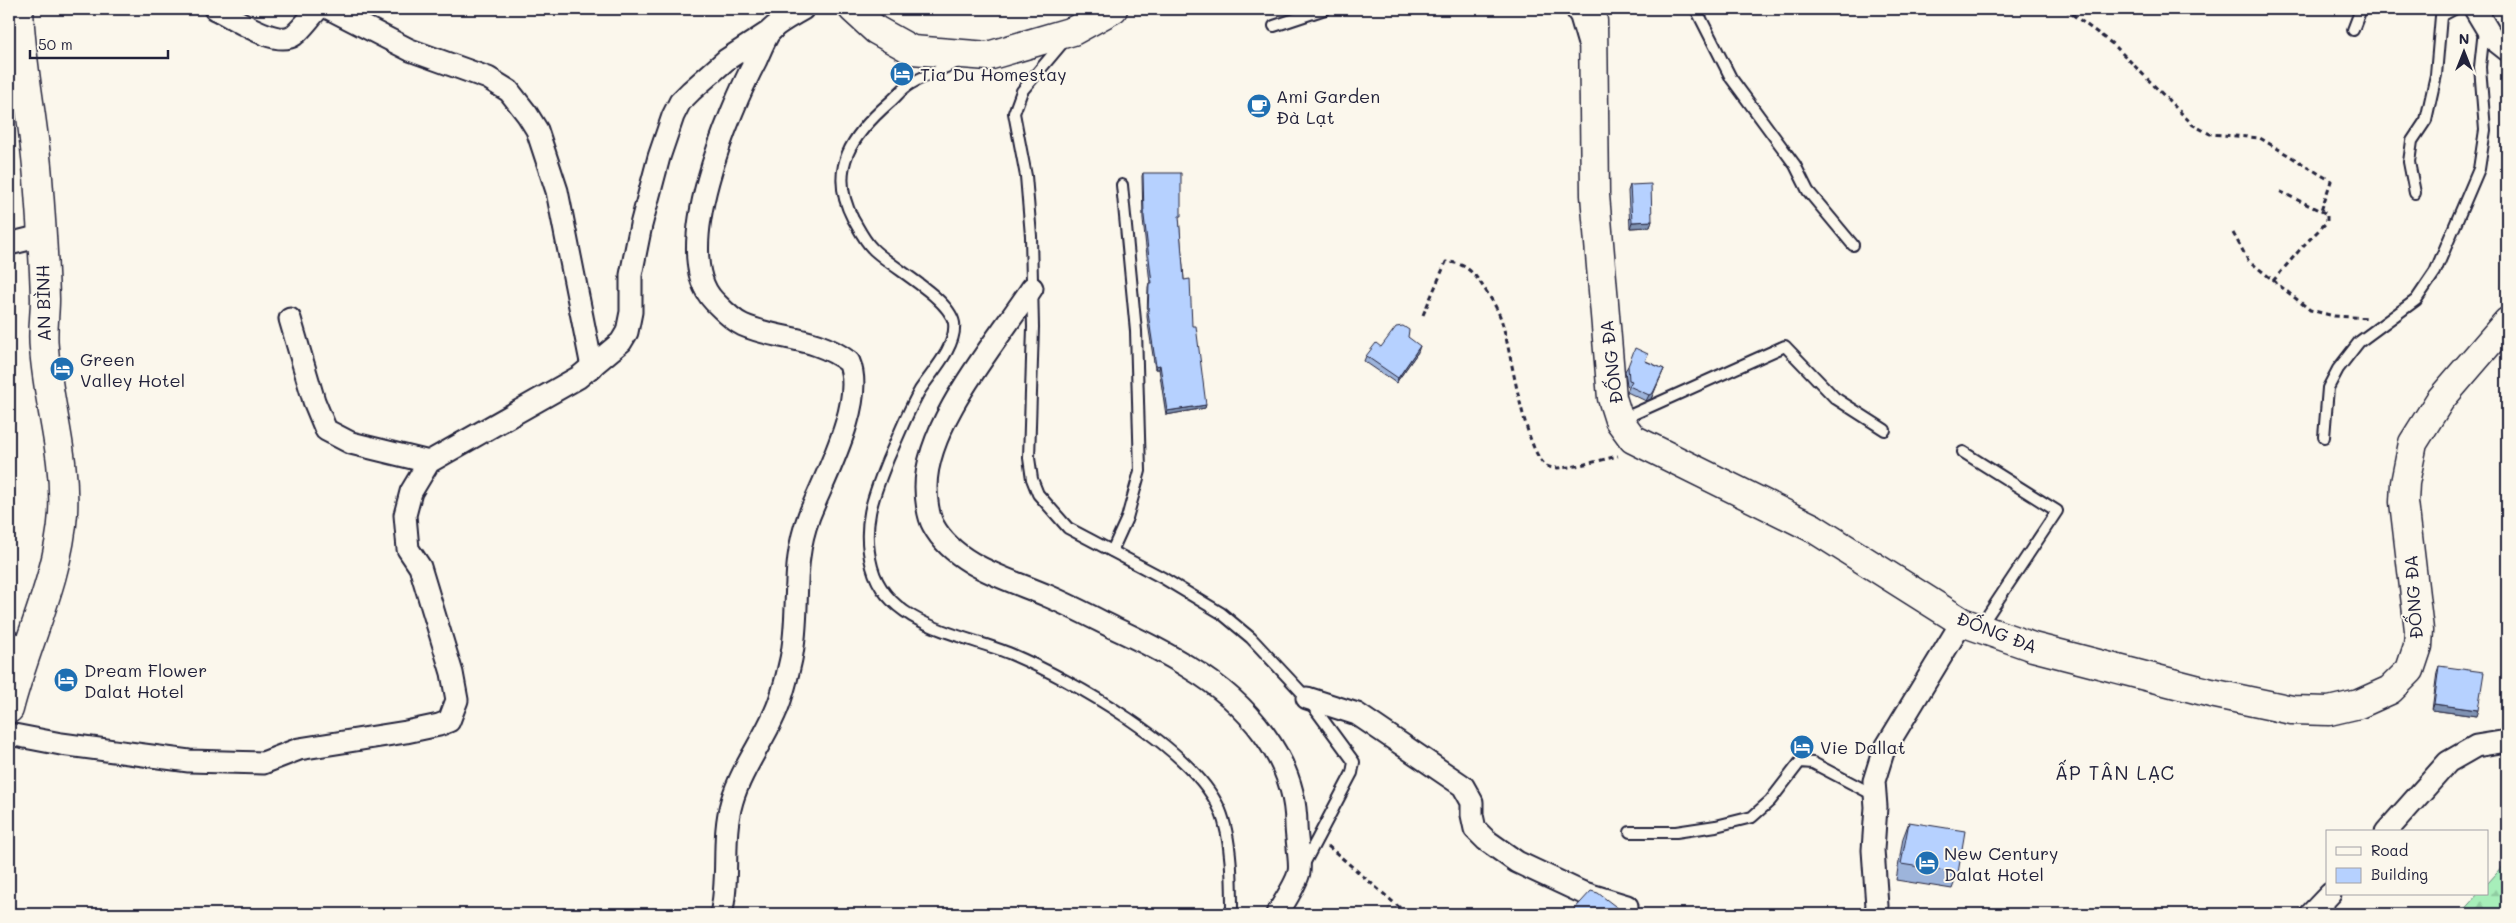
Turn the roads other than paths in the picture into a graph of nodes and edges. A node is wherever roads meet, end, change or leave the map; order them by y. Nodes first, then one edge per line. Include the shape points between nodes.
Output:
1 (19, 9) edge
2 (215, 9) edge
3 (318, 9) edge
4 (330, 9) edge
5 (803, 9) edge
6 (853, 9) edge
7 (1113, 9) edge
8 (1325, 9) edge
9 (1696, 9) edge
10 (2361, 9) edge
11 (2454, 9) edge
12 (1587, 12) edge
13 (2480, 18) edge
14 (1274, 26) dead end
15 (772, 30) junction
16 (2353, 30) dead end
17 (1073, 31) junction
18 (2507, 50) edge
19 (974, 55) junction
20 (1122, 185) dead end
21 (2415, 193) dead end
22 (41, 236) junction
23 (9, 244) edge
24 (1854, 245) dead end
25 (1032, 288) junction
26 (290, 319) dead end
27 (2507, 322) edge
28 (592, 367) junction
29 (1619, 420) junction
30 (1885, 430) dead end
31 (2324, 437) dead end
32 (1963, 452) dead end
33 (429, 462) junction
34 (1112, 551) junction
35 (1971, 625) junction
36 (9, 641) edge
37 (20, 667) junction
38 (1307, 698) junction
39 (9, 709) edge
40 (9, 734) edge
41 (2507, 741) edge
42 (1874, 795) junction
43 (2388, 830) edge
44 (1630, 832) dead end
45 (1299, 872) junction
46 (2328, 896) edge
47 (1627, 906) dead end
48 (721, 914) edge
49 (1232, 914) edge
50 (1277, 914) edge
51 (1875, 914) edge
52 (2311, 914) edge

1 - 22 street, AN BÌNH via 38,177
2 - 3 street via 267,36 284,38 293,35
4 - 28 street via 410,50 488,78 508,91 527,114 537,130 556,191
5 - 15 street
6 - 19 street via 876,30 912,50
7 - 17 street
8 - 14 lane
9 - 24 lane via 1730,78 1795,165 1808,191
10 - 16 lane
11 - 21 lane via 2441,16 2436,75 2426,120 2412,142 2409,162
12 - 29 street, ĐỐNG ĐA via 1593,80 1595,195 1612,398
13 - 18 street via 2493,38
13 - 31 lane via 2485,130 2479,170 2435,272 2416,300 2359,342 2338,369 2328,388
15 - 28 street via 726,60 690,91 672,116 641,225 627,332 621,342
15 - 48 street via 721,134 706,186 698,250 700,279 712,299 741,324 831,350 850,362 853,375 850,405 840,440 809,515 799,550 792,656 787,677 775,713 731,803
17 - 19 street via 988,56
17 - 25 lane via 1022,91 1014,114 1026,176
19 - 49 lane via 906,86 858,135 846,154 842,170 844,199 864,238 949,311 954,323 946,351 905,415 875,488 868,517 872,568 881,588 909,613 958,637 1012,655 1044,670 1172,749 1209,790 1221,811 1233,882
20 - 34 lane via 1136,331 1140,471 1127,518
22 - 23 street
22 - 37 street, AN BÌNH via 45,297 43,347 62,458 63,514 55,563
25 - 34 lane via 1029,458 1032,480 1038,494 1068,528
25 - 45 street via 1010,323 980,360 938,438 926,486 932,524 964,558 1059,601 1191,668 1233,702 1278,753 1288,777 1296,809
26 - 33 street via 326,430 351,443
27 - 35 street, ĐỐNG ĐA via 2440,400 2413,443 2404,502 2416,593 2418,646 2410,670 2390,690 2359,704 2329,711 2292,710 2211,693 2033,647
28 - 33 street via 496,426
29 - 30 lane via 1785,346 1835,398
29 - 35 street, ĐỐNG ĐA via 1633,439 1813,528
32 - 35 lane via 2057,512
33 - 40 street via 411,492 405,515 408,549 420,567 452,673 457,700 450,721 406,732 299,749 263,763 190,761
34 - 38 lane via 1221,613 1251,638
35 - 42 street via 1883,752 1874,781
36 - 37 street
37 - 39 street, AN BÌNH
38 - 45 lane via 1354,762 1352,773
38 - 47 street via 1358,714 1463,786 1472,802 1475,829 1517,862 1581,892
41 - 43 street via 2476,746 2448,762
42 - 44 lane via 1813,763 1800,762 1770,801 1752,817 1676,832
42 - 51 street
45 - 50 street
46 - 52 street

